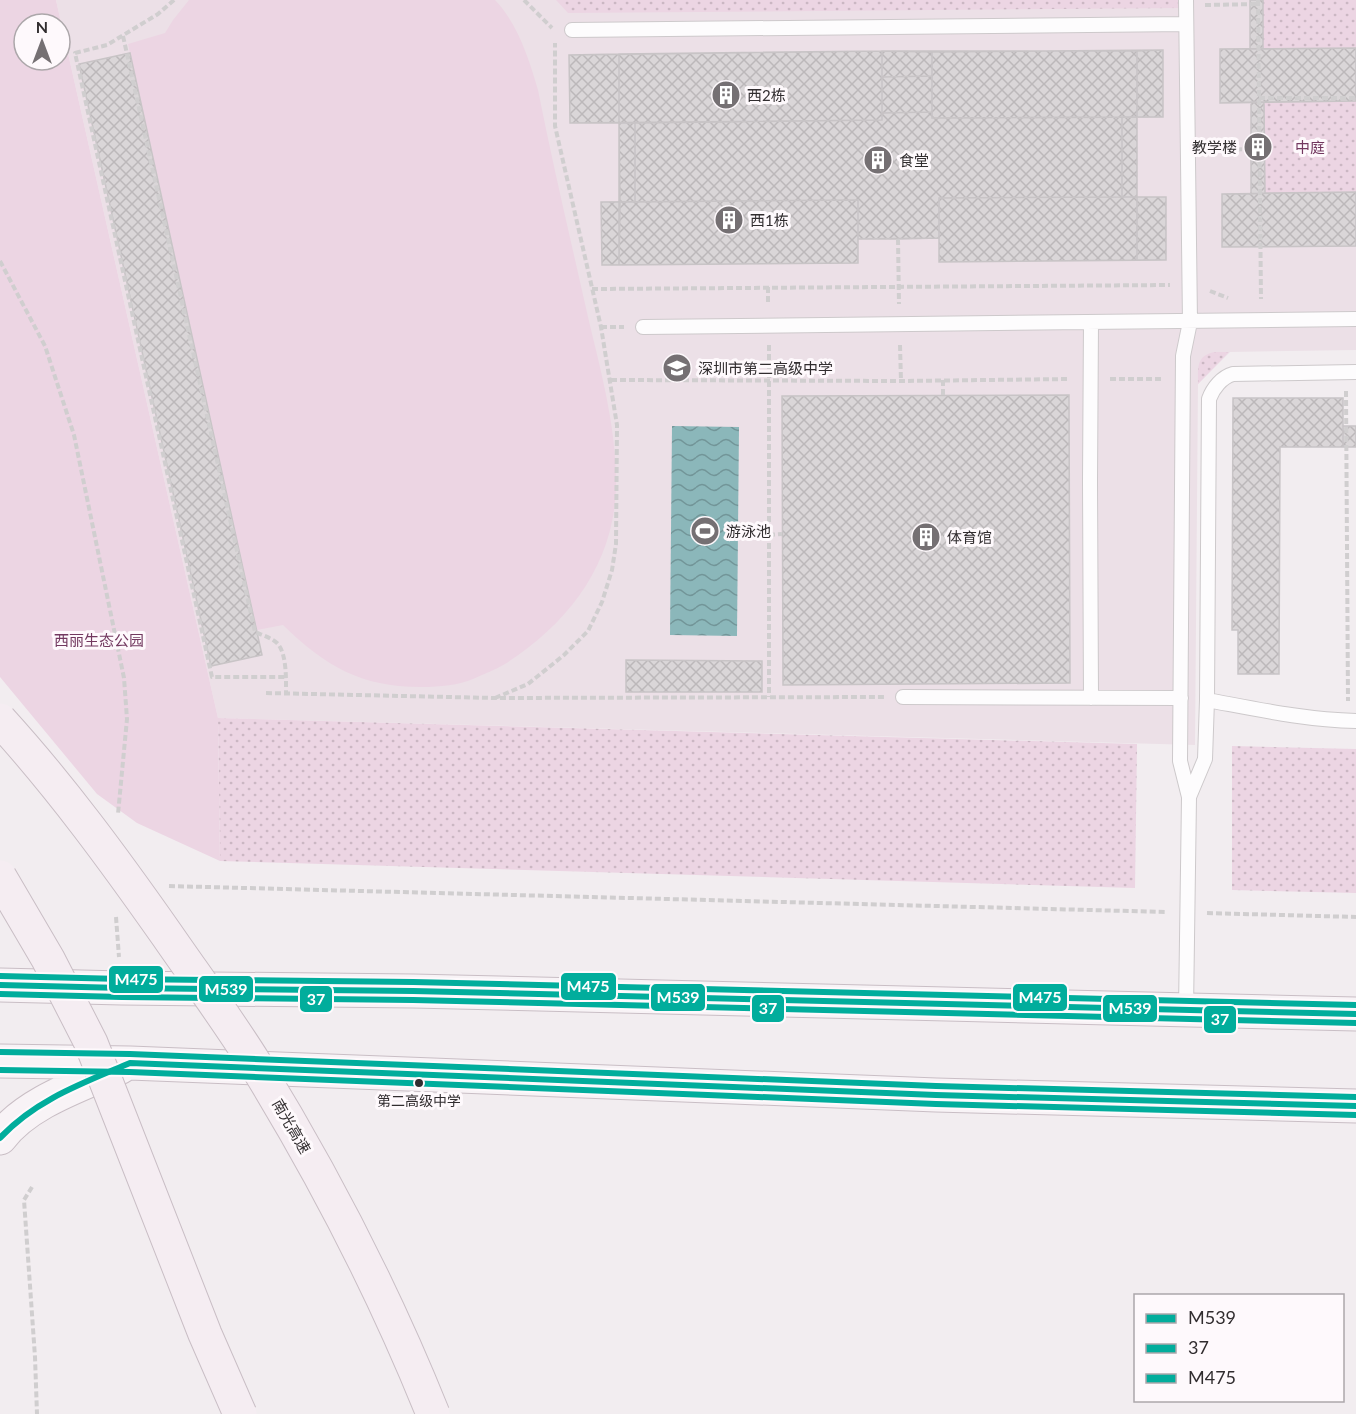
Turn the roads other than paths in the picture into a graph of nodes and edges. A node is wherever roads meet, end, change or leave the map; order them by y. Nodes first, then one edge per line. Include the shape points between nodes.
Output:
1 (1186, 0) edge
2 (1186, 24) junction
3 (572, 30) dead end
4 (1356, 319) edge
5 (1091, 322) junction
6 (1190, 322) junction
7 (643, 327) dead end
8 (1351, 372) edge
9 (903, 697) road end
10 (1091, 698) junction
11 (1181, 698) junction
12 (1207, 699) junction
13 (0, 720) edge
14 (1352, 721) edge
15 (1189, 796) junction
16 (0, 877) edge
17 (0, 965) edge
18 (0, 985) edge
19 (122, 988) junction
20 (1186, 1011) junction
21 (1356, 1014) edge
22 (0, 1061) edge
23 (130, 1063) junction
24 (1356, 1106) edge
25 (0, 1138) edge
26 (240, 1414) edge
27 (434, 1414) edge

1 - 2 lane
2 - 3 lane
2 - 6 lane
4 - 6 lane
5 - 6 lane
5 - 7 lane
5 - 10 lane
6 - 11 lane via 1183,356
8 - 12 lane via 1233,374 1211,394
9 - 10 lane
10 - 11 lane
11 - 15 lane via 1180,761
12 - 14 lane via 1269,712
12 - 15 lane via 1205,759
13 - 27 highway, 南光高速, bridge via 101,844 253,1060 361,1253
15 - 20 lane
16 - 26 highway, bridge via 91,1043
17 - 19 main road via 56,982
18 - 19 main road
19 - 20 main road via 413,990
20 - 21 main road
22 - 23 main road
23 - 24 main road via 936,1095
23 - 25 main road via 27,1113

